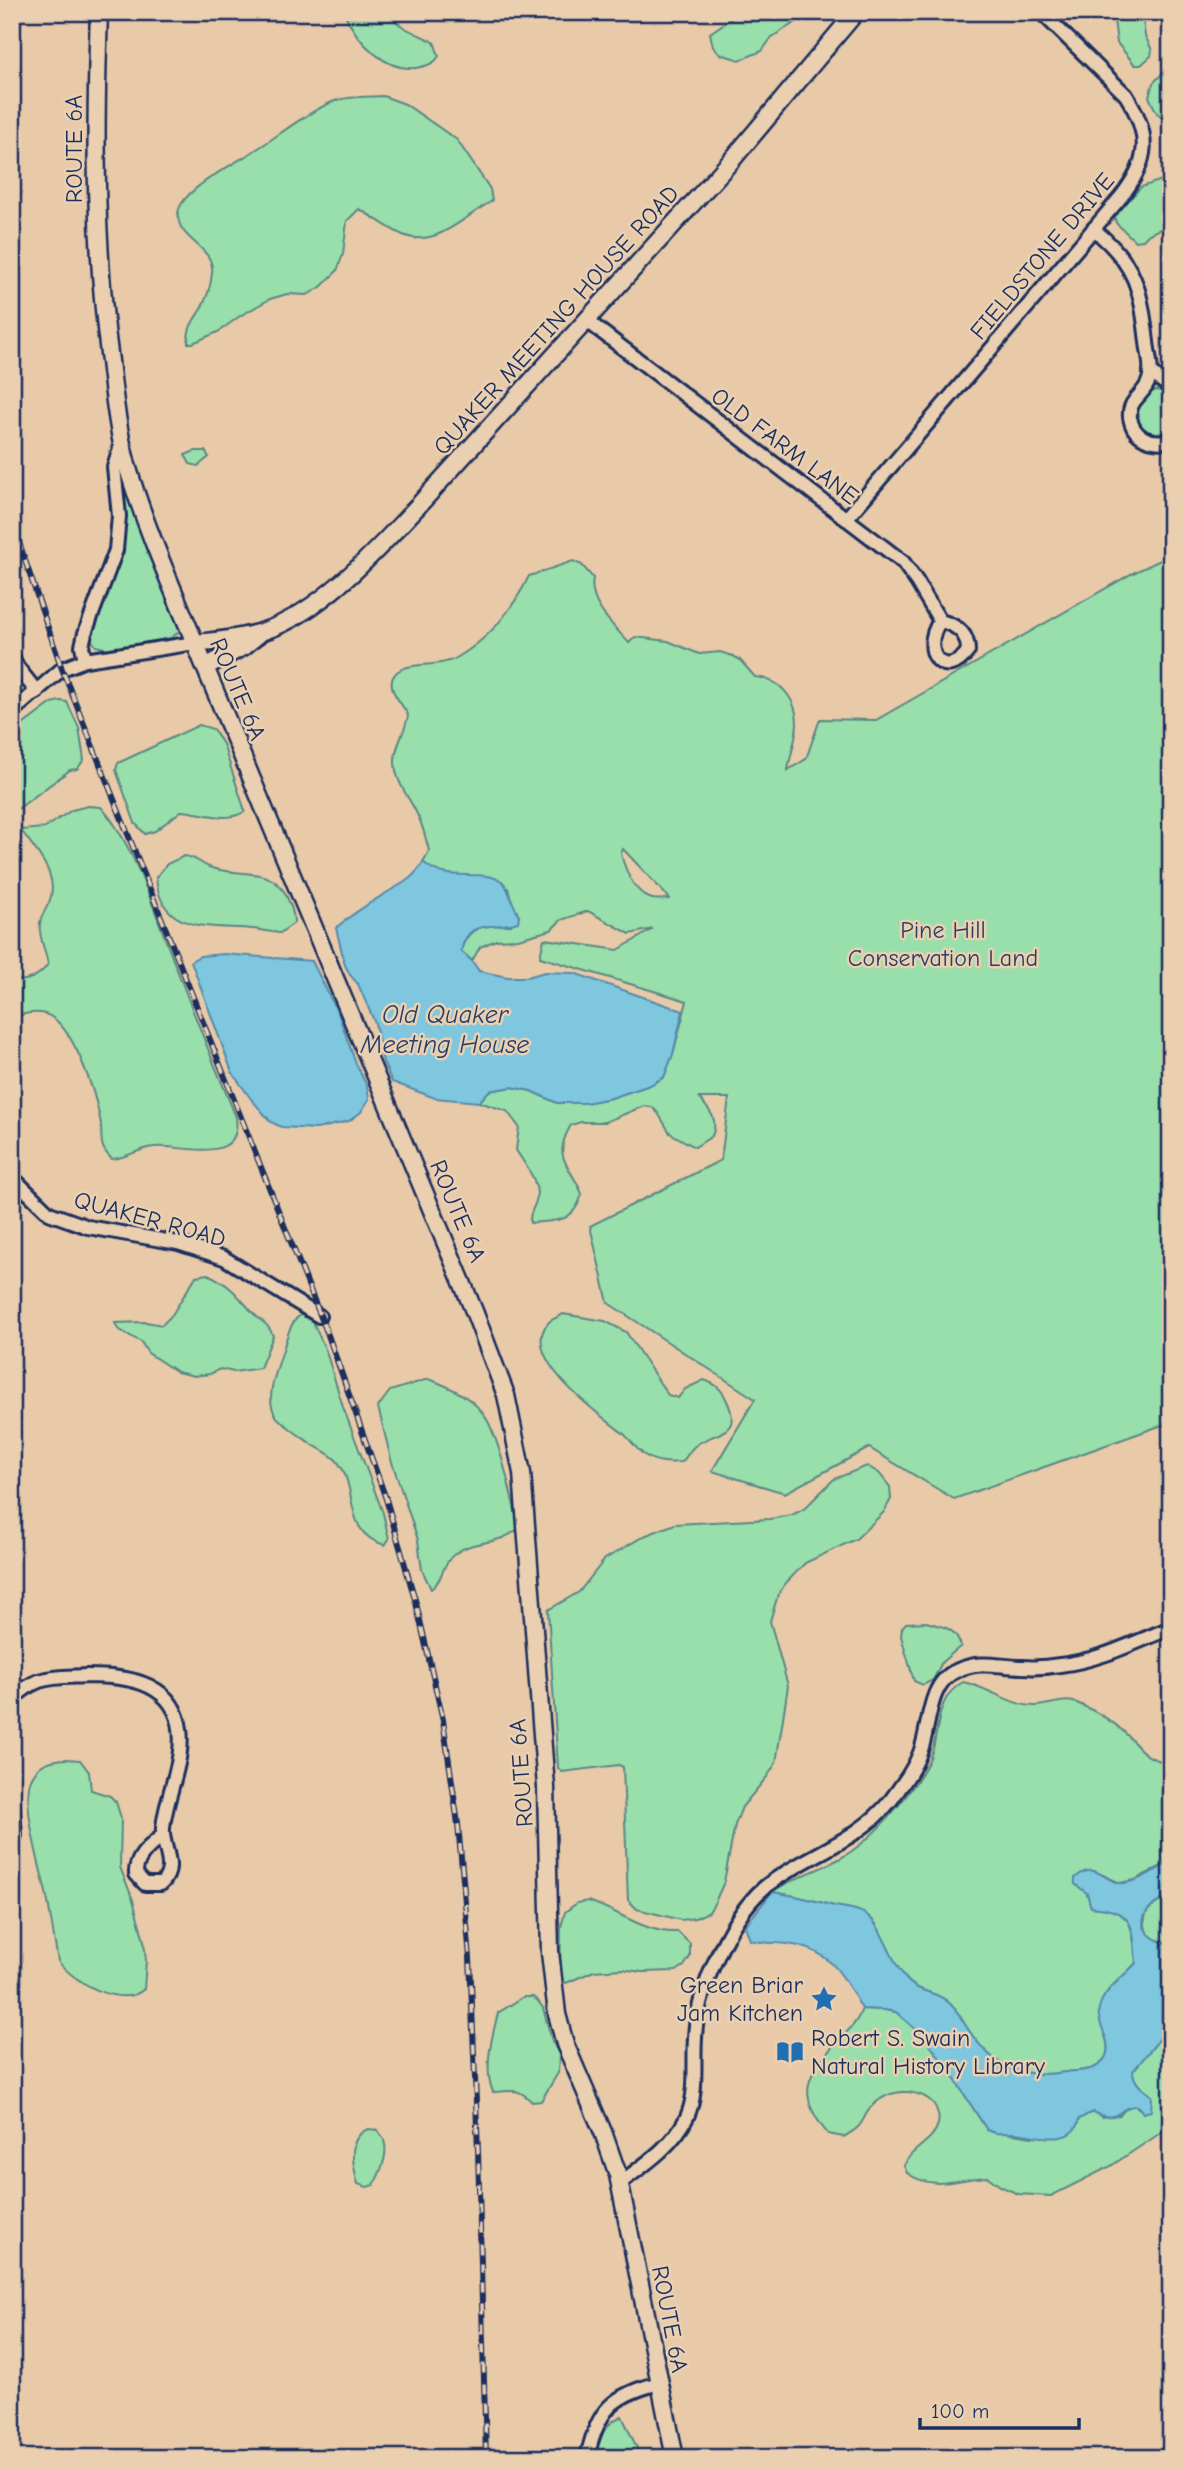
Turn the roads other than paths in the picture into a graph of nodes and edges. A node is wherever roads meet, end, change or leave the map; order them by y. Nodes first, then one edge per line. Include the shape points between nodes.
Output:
1 (99, 12) edge
2 (856, 12) edge
3 (1041, 12) edge
4 (1093, 229) junction
5 (586, 320) junction
6 (1150, 372) junction
7 (1171, 388) edge
8 (1171, 440) edge
9 (122, 442) junction
10 (846, 519) junction
11 (940, 621) dead end
12 (264, 631) junction
13 (195, 643) junction
14 (12, 657) edge
15 (85, 660) junction
16 (205, 667) junction
17 (37, 692) junction
18 (12, 712) edge
19 (12, 1177) edge
20 (319, 1316) dead end
21 (1171, 1628) edge
22 (12, 1699) edge
23 (12, 1800) edge
24 (162, 1836) dead end
25 (12, 1840) edge
26 (620, 2183) junction
27 (659, 2383) junction
28 (587, 2458) edge
29 (675, 2458) edge

1 - 9 main road, ROUTE 6A via 97,236
2 - 5 main road, QUAKER MEETING HOUSE ROAD via 754,136
3 - 4 street, FIELDSTONE DRIVE via 1125,94 1142,129 1142,164 1135,180
4 - 6 street via 1117,250 1134,276
4 - 10 street, FIELDSTONE DRIVE
5 - 10 street, OLD FARM LANE
5 - 12 main road, QUAKER MEETING HOUSE ROAD via 370,556 317,601
6 - 7 street
6 - 8 street via 1146,386 1132,403 1132,424 1148,441
9 - 13 main road, ROUTE 6A via 143,512
9 - 15 street via 114,467 117,543 85,634
10 - 11 street, OLD FARM LANE via 903,562
12 - 13 main road, QUAKER MEETING HOUSE ROAD
12 - 16 main road, QUAKER MEETING HOUSE ROAD
13 - 15 street
13 - 16 main road, ROUTE 6A
14 - 17 street
15 - 17 street via 62,669
16 - 26 main road, ROUTE 6A via 506,1395 525,1508 557,2014
17 - 18 street
19 - 20 street, QUAKER ROAD via 50,1213 88,1227 177,1243 224,1258
21 - 26 street via 1091,1659 1022,1667 987,1663 947,1675 934,1698 920,1752 891,1800 845,1839 767,1885 741,1914 713,1965 700,2006 688,2115 665,2146
22 - 24 street via 38,1681 60,1677 126,1678 152,1686 166,1697 179,1720 181,1735
23 - 25 street
26 - 27 main road, ROUTE 6A
27 - 28 street via 624,2395 605,2410
27 - 29 main road, ROUTE 6A

